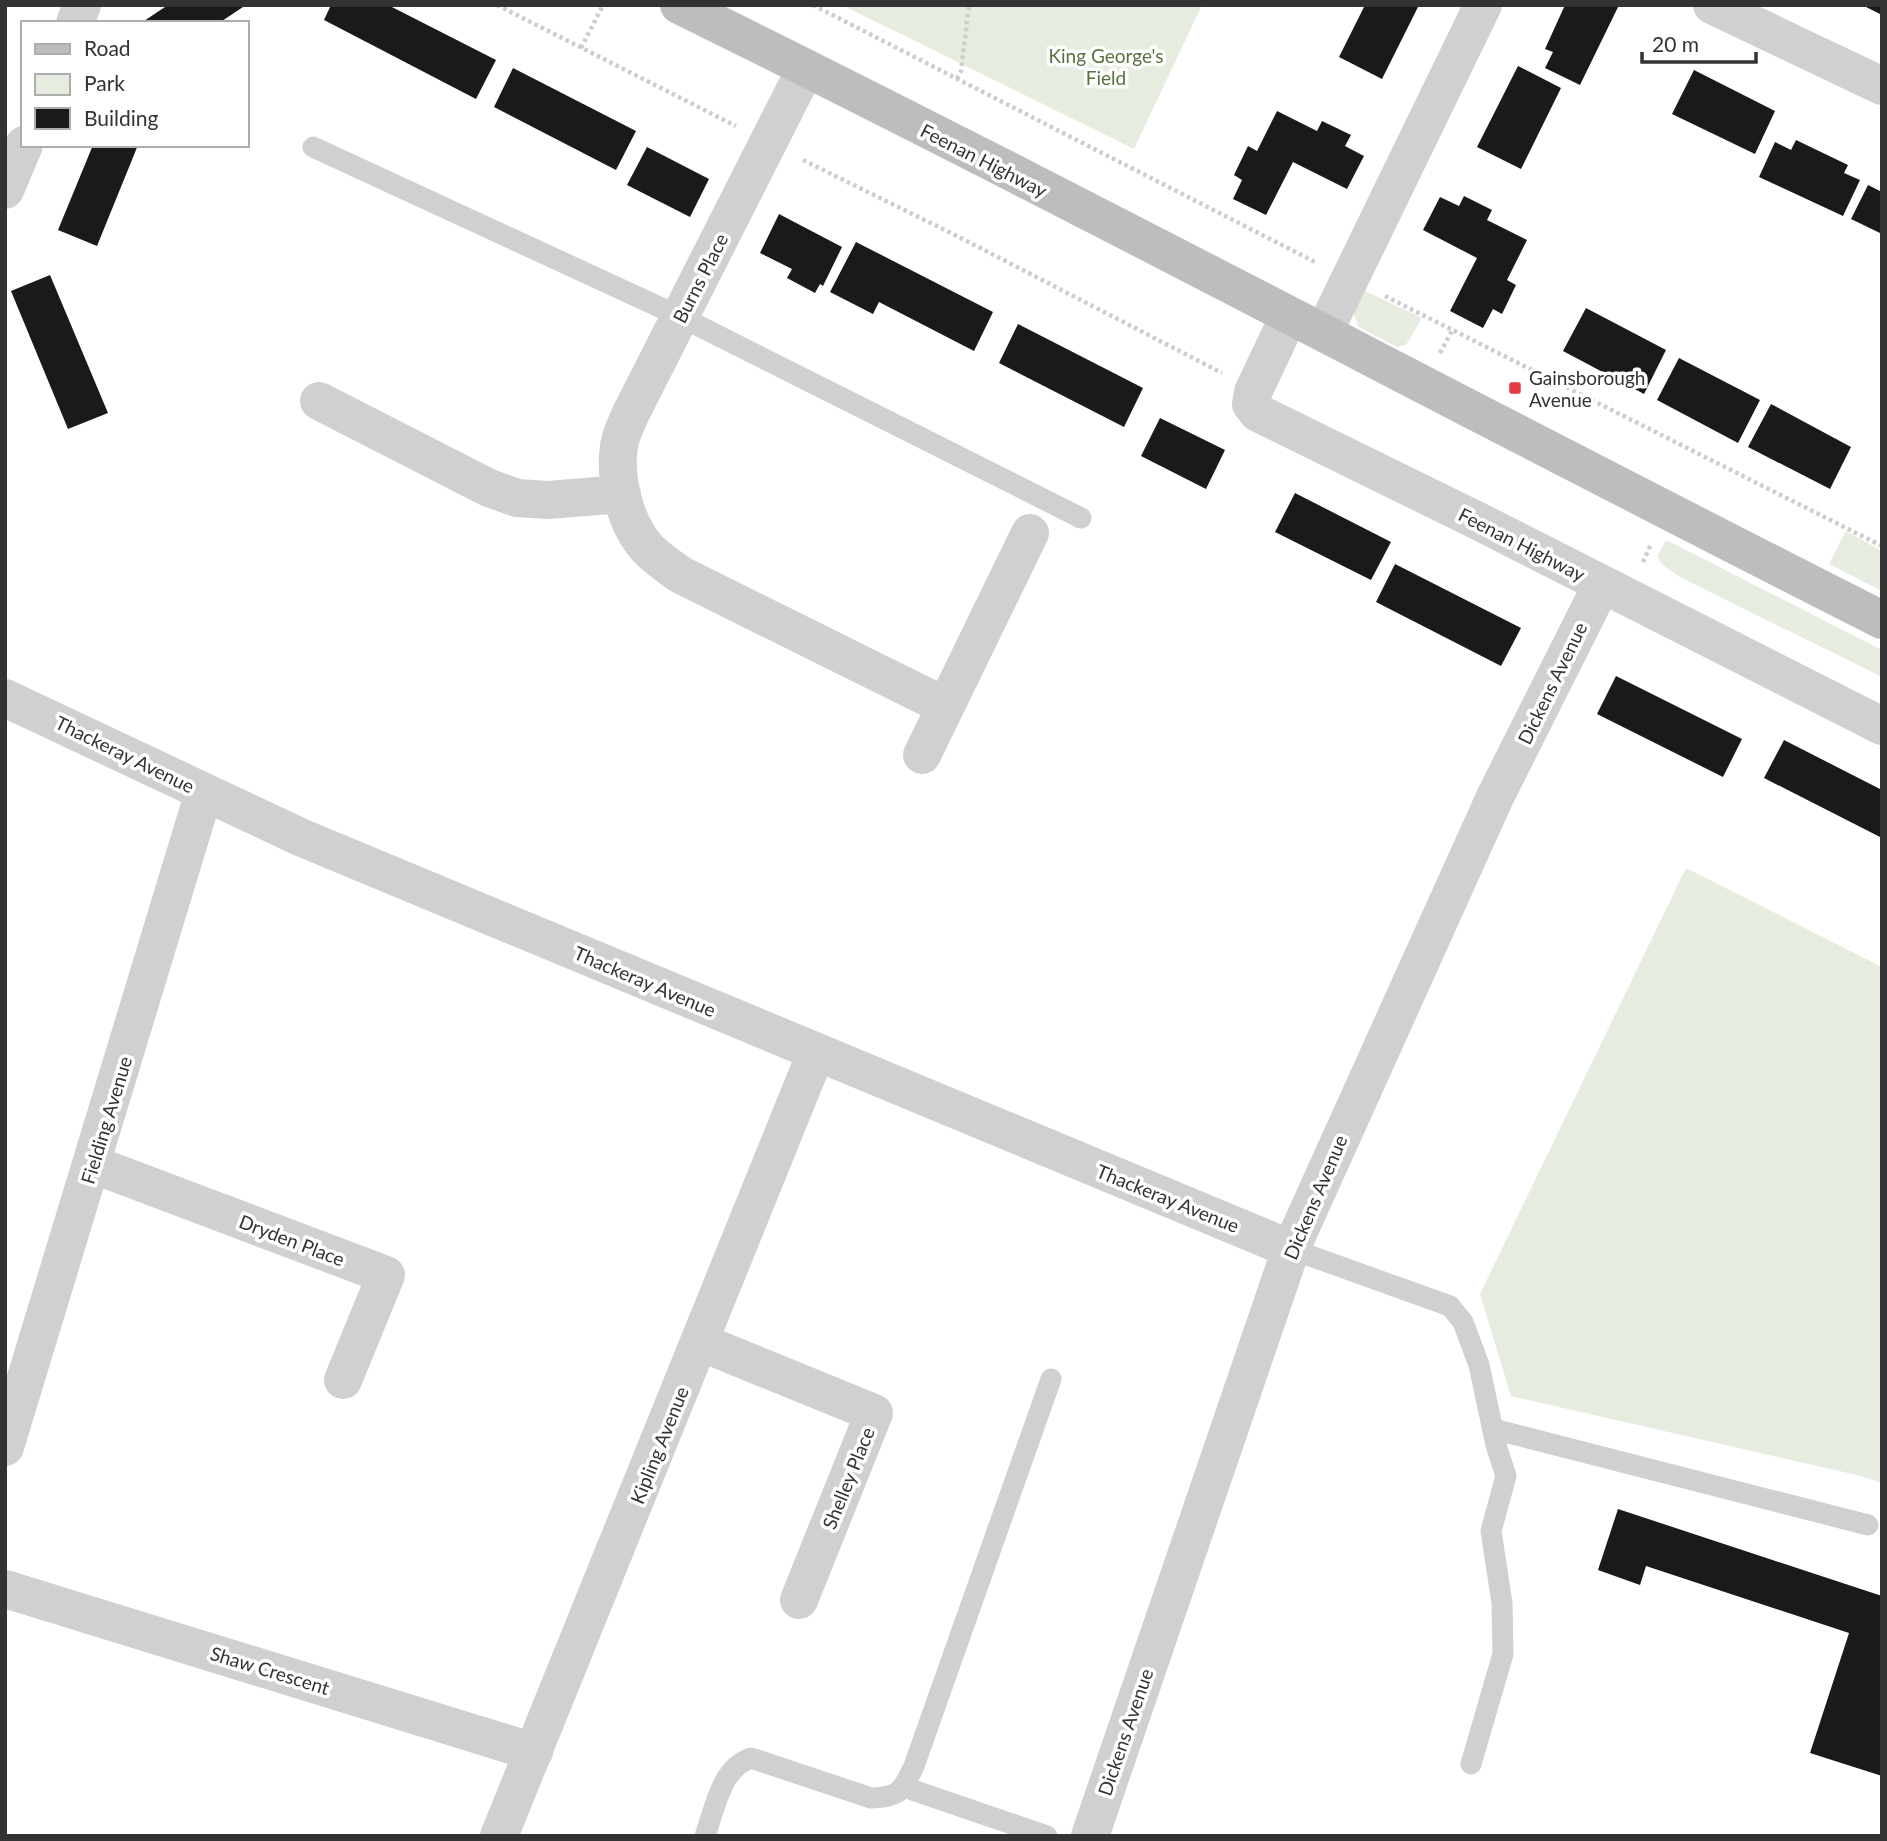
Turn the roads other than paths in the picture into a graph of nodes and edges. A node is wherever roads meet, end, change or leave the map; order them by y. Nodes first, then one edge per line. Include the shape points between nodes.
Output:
1 (679, 5) edge
2 (1483, 5) edge
3 (1712, 5) edge
4 (806, 68) junction
5 (1882, 86) edge
6 (23, 147) edge
7 (313, 147) dead end
8 (5, 190) edge
9 (1289, 316) junction
10 (681, 317) junction
11 (1324, 332) junction
12 (319, 401) dead end
13 (622, 494) junction
14 (1081, 518) dead end
15 (1030, 533) dead end
16 (1602, 584) junction
17 (1882, 620) edge
18 (5, 698) edge
19 (945, 706) junction
20 (1882, 726) edge
21 (922, 755) dead end
22 (204, 792) junction
23 (816, 1053) junction
24 (92, 1164) junction
25 (1291, 1249) junction
26 (700, 1342) junction
27 (1051, 1379) dead end
28 (343, 1380) dead end
29 (1493, 1429) junction
30 (5, 1447) edge
31 (1868, 1525) dead end
32 (5, 1589) edge
33 (799, 1600) dead end
34 (534, 1752) junction
35 (1471, 1764) dead end
36 (904, 1787) junction
37 (499, 1836) edge
38 (705, 1836) edge
39 (1046, 1836) edge
40 (1090, 1836) edge

1 - 4 street, Feenan Highway
2 - 11 street
3 - 5 street
4 - 9 street, Feenan Highway
4 - 10 street, Burns Place
6 - 8 street
7 - 10 lane
9 - 11 street, Feenan Highway
9 - 16 street, Feenan Highway via 1253,392 1251,404 1258,413
10 - 13 street, Burns Place via 619,444
10 - 14 lane
11 - 17 street, Feenan Highway
12 - 13 street via 517,498
13 - 19 street, Burns Place via 629,520 647,548 681,575
15 - 19 street
16 - 20 street, Feenan Highway
16 - 25 street, Dickens Avenue via 1484,823
18 - 22 street, Thackeray Avenue
19 - 21 street
22 - 23 street, Thackeray Avenue via 300,837
22 - 24 street, Fielding Avenue
23 - 25 street, Thackeray Avenue
23 - 26 street, Kipling Avenue
24 - 28 street, Dryden Place via 386,1275
24 - 30 street, Fielding Avenue
25 - 29 lane via 1450,1306 1463,1322 1479,1365
25 - 40 street, Dickens Avenue
26 - 33 street, Shelley Place via 874,1413
26 - 34 street, Kipling Avenue
27 - 36 lane
29 - 31 lane
29 - 35 lane via 1506,1476 1491,1531 1502,1602 1503,1654
32 - 34 street, Shaw Crescent
34 - 37 street, Kipling Avenue
36 - 38 lane via 890,1797 871,1798 751,1758 730,1772
36 - 39 lane

